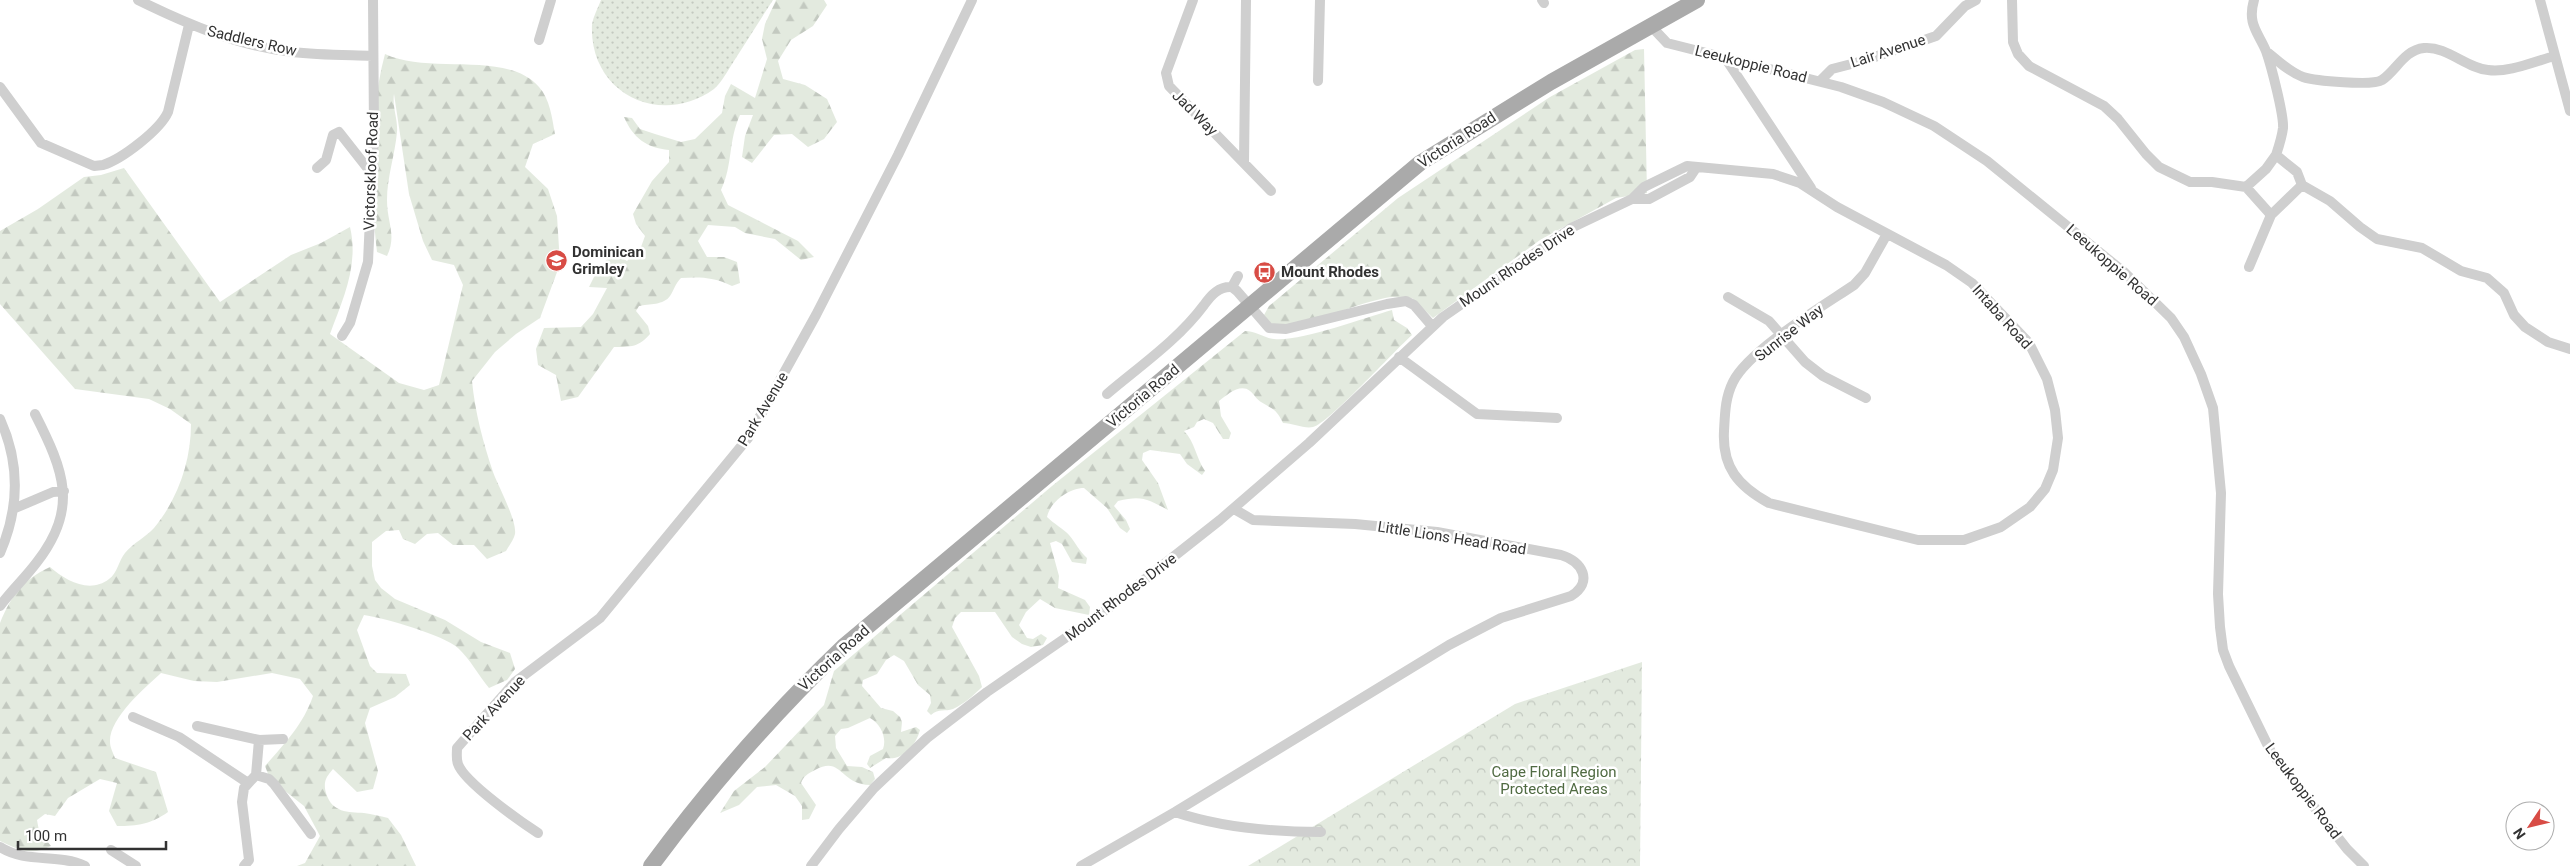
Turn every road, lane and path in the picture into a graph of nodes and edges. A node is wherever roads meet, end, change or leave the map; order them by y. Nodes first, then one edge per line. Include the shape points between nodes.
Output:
1 (138, 0) edge
2 (373, 0) edge
3 (551, 0) edge
4 (972, 0) edge
5 (1194, 0) edge
6 (1246, 0) edge
7 (1320, 0) edge
8 (1696, 0) edge
9 (1976, 0) edge
10 (2012, 0) edge
11 (2254, 0) edge
12 (2540, 0) edge
13 (189, 25) junction
14 (1650, 25) junction
15 (539, 40) dead end
16 (2266, 51) junction
17 (372, 56) junction
18 (2555, 56) junction
19 (1726, 59) junction
20 (1318, 81) dead end
21 (1820, 81) junction
22 (0, 87) edge
23 (2570, 111) edge
24 (2276, 155) junction
25 (1244, 162) junction
26 (317, 168) dead end
27 (372, 174) junction
28 (2302, 185) junction
29 (2246, 187) junction
30 (1812, 188) junction
31 (1270, 191) dead end
32 (1632, 199) joint
33 (2271, 215) junction
34 (1887, 234) junction
35 (2249, 267) dead end
36 (1238, 276) dead end
37 (1232, 287) junction
38 (1728, 297) dead end
39 (1250, 306) junction
40 (1432, 326) junction
41 (1782, 334) junction
42 (342, 336) dead end
43 (2570, 349) edge
44 (1399, 357) junction
45 (1107, 394) dead end
46 (1866, 398) dead end
47 (35, 414) dead end
48 (1557, 418) dead end
49 (0, 419) edge
50 (64, 491) junction
51 (1234, 509) junction
52 (13, 510) junction
53 (1842, 520) joint
54 (0, 553) edge
55 (0, 606) edge
56 (133, 717) dead end
57 (197, 726) dead end
58 (283, 739) dead end
59 (259, 740) junction
60 (256, 775) junction
61 (248, 783) junction
62 (1175, 812) junction
63 (1321, 832) dead end
64 (538, 833) dead end
65 (311, 834) dead end
66 (0, 847) edge
67 (111, 850) dead end
68 (249, 864) edge
69 (85, 866) edge
70 (136, 866) edge
71 (650, 866) edge
72 (811, 866) edge
73 (1081, 866) edge
74 (2364, 866) edge

1 - 13 street, Saddlers Row
2 - 17 street, Victorskloof Road
3 - 15 street
4 - 64 street, Park Avenue via 898,155 748,438 600,618 515,682 457,748 458,764 472,782 510,815
5 - 25 street, Jad Way via 1166,73 1167,81 1172,90
6 - 25 street
7 - 20 street
8 - 14 main road, Victoria Road
9 - 21 street, Lair Avenue via 1965,6 1936,36 1832,69
10 - 29 street via 2013,42 2029,66 2104,106 2146,154 2174,176 2190,182
11 - 16 street via 2254,27
12 - 18 street
13 - 17 street, Saddlers Row via 250,44 291,52
13 - 22 street via 164,121 108,164 94,166 41,143
14 - 19 street, Leeukoppie Road via 1667,43
14 - 39 main road, Victoria Road via 1479,124 1420,163
16 - 18 street via 2303,77 2322,81 2375,82 2384,79 2397,63 2424,48 2450,54 2489,70
16 - 24 street via 2283,126
17 - 27 street, Victorskloof Road
18 - 23 street
19 - 21 street, Leeukoppie Road
19 - 30 street, Intaba Road
21 - 74 street, Leeukoppie Road via 1883,102 1934,126 1966,146 2125,272 2178,329 2201,374 2212,408 2221,493 2220,627 2228,666 2271,752
24 - 28 street via 2298,172
24 - 29 street
25 - 31 street, Jad Way
26 - 27 street via 326,160 333,135 339,132
27 - 42 street, Victorskloof Road via 367,268 350,323
28 - 33 street
28 - 43 street via 2330,201 2377,239 2422,248 2461,272 2487,278 2504,293 2514,315 2525,328 2548,342
29 - 33 street
30 - 32 street, Intaba Road via 1773,174 1696,168 1690,177 1649,199
30 - 34 street, Intaba Road via 1837,207
32 - 40 street, Mount Rhodes Drive via 1571,228
33 - 35 street
34 - 41 street, Sunrise Way via 1865,273 1854,285
34 - 53 street, Intaba Road via 1946,264 1972,284 2029,344 2047,380 2058,438 2045,489 2030,508 2001,527 1964,540 1918,540
36 - 37 street
37 - 39 street
37 - 45 street via 1222,288 1211,295 1189,323
38 - 41 street
39 - 40 street via 1265,325 1278,330 1406,301 1414,305
39 - 71 main road, Victoria Road via 843,647 745,747 697,803
40 - 44 street, Mount Rhodes Drive
41 - 46 street via 1805,362 1823,376
41 - 53 street, Sunrise Way via 1761,350 1733,380 1726,398 1723,449 1730,468 1747,491 1769,503
44 - 48 street via 1477,414
44 - 51 street, Mount Rhodes Drive
47 - 50 street via 57,461
49 - 52 street via 15,472
50 - 52 street via 53,492
50 - 55 street via 63,509 53,539
51 - 62 street, Little Lions Head Road via 1252,520 1355,524 1437,532 1561,555 1579,564 1583,572 1582,584 1577,593 1501,618 1449,645
51 - 72 street, Mount Rhodes Drive via 1106,610 986,692 926,738 874,788
52 - 54 street via 9,532
56 - 61 street via 180,737
57 - 59 street
58 - 59 street
59 - 60 street
60 - 61 street
60 - 65 street via 266,777 274,784
61 - 68 street via 242,802
62 - 63 street via 1213,824
62 - 73 street
66 - 69 street via 22,857 69,860
67 - 70 street

